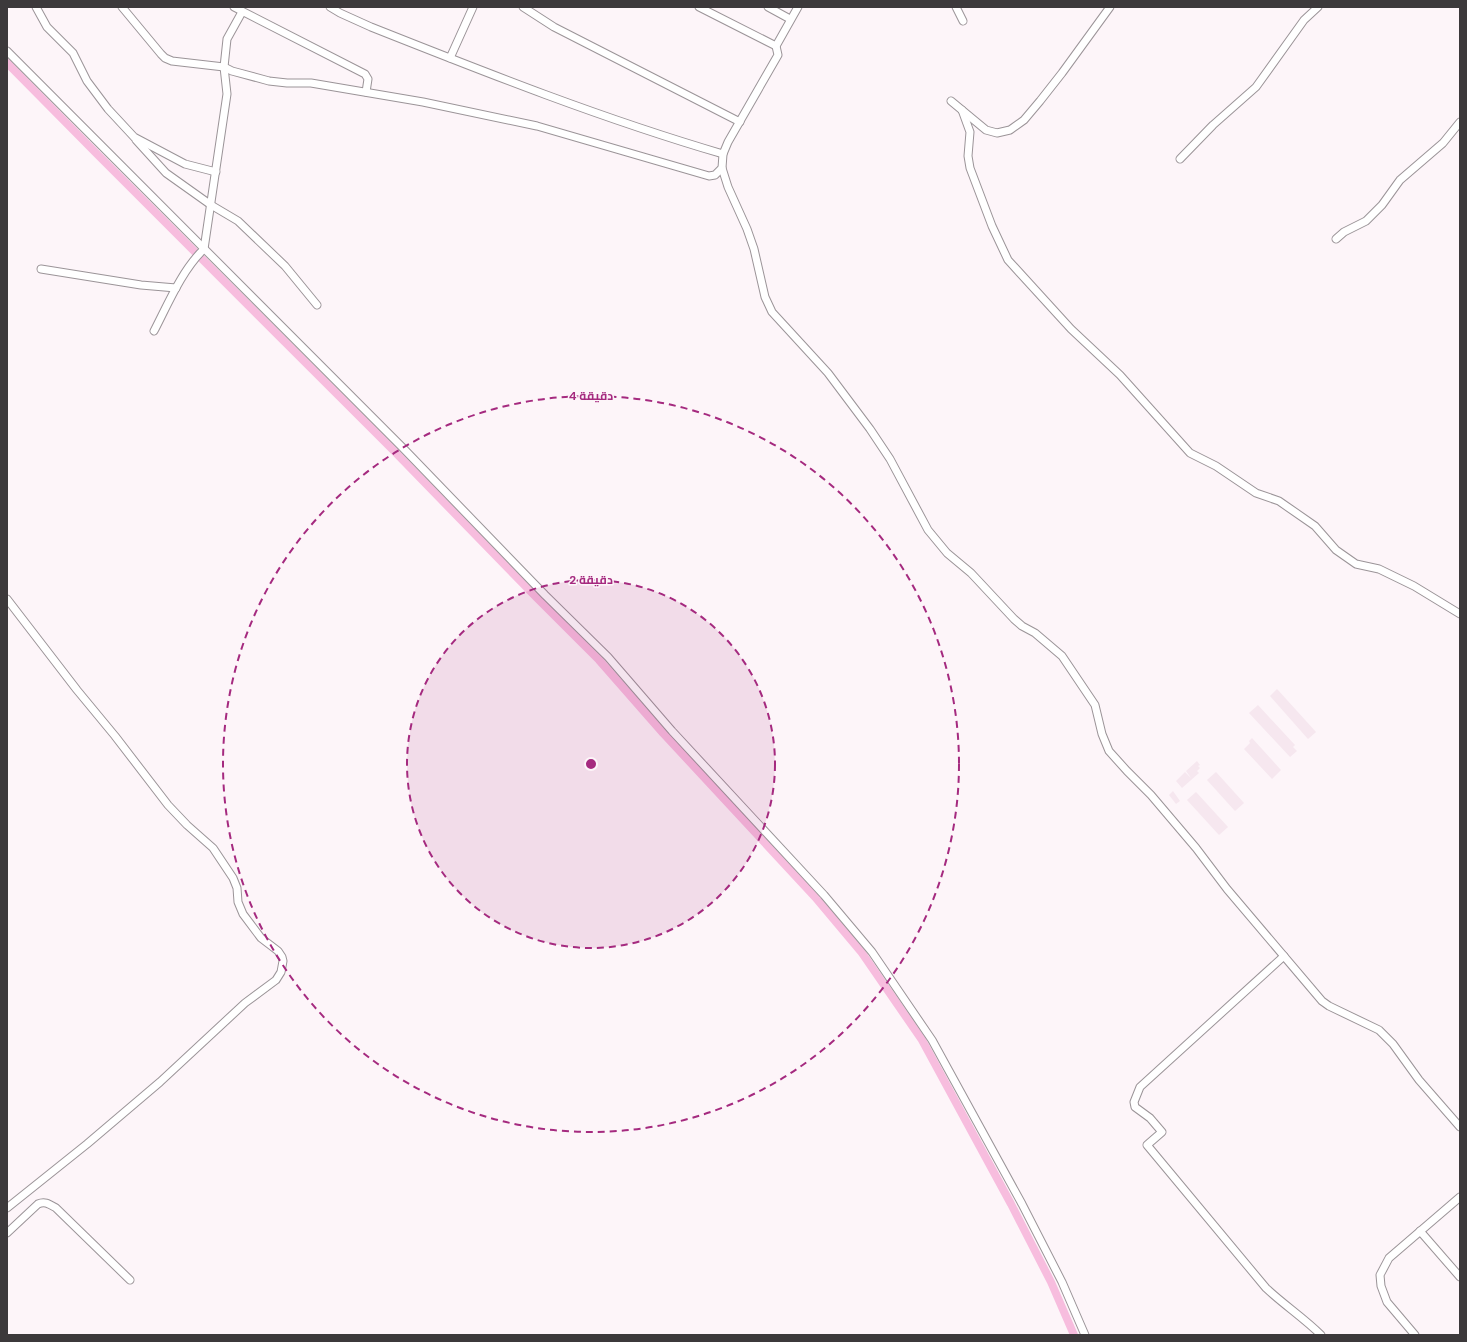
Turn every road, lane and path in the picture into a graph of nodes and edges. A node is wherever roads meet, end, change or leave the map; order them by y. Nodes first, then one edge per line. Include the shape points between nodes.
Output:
1 (36, 7) edge
2 (122, 7) edge
3 (234, 7) edge
4 (330, 7) edge
5 (473, 7) edge
6 (523, 7) edge
7 (699, 7) edge
8 (768, 7) edge
9 (798, 7) edge
10 (956, 7) edge
11 (1110, 7) edge
12 (1318, 7) edge
13 (242, 12) junction
14 (790, 19) junction
15 (963, 22) dead end
16 (776, 46) junction
17 (7, 52) edge
18 (450, 58) junction
19 (224, 67) junction
20 (366, 92) junction
21 (951, 101) dead end
22 (962, 110) junction
23 (740, 122) junction
24 (1460, 122) edge
25 (134, 137) junction
26 (723, 154) junction
27 (1180, 159) dead end
28 (722, 168) junction
29 (216, 172) junction
30 (211, 205) junction
31 (1336, 239) dead end
32 (204, 249) junction
33 (41, 269) dead end
34 (176, 288) junction
35 (317, 305) dead end
36 (154, 331) dead end
37 (7, 599) edge
38 (1460, 614) edge
39 (1284, 956) junction
40 (1460, 1127) edge
41 (1460, 1197) edge
42 (7, 1208) edge
43 (1420, 1231) junction
44 (7, 1233) edge
45 (1460, 1277) edge
46 (130, 1280) dead end
47 (1085, 1335) edge
48 (1321, 1335) edge
49 (1415, 1335) edge

1 - 25 street via 47,27 73,53 87,82
2 - 19 street via 165,58
3 - 13 street
4 - 18 street via 357,21
5 - 18 street
6 - 23 street via 554,27
7 - 16 street
8 - 14 street
9 - 14 street
10 - 15 street
11 - 22 street via 1040,101 1024,120 1010,130 997,133 986,130
12 - 27 street via 1304,20 1256,87
13 - 19 street via 227,39
13 - 20 street via 365,74 368,79
14 - 16 street
16 - 23 street via 778,55
17 - 32 street
18 - 26 street via 627,124
19 - 20 street via 232,72 269,81 311,83
19 - 29 street via 227,94
20 - 28 street via 537,126 703,176 715,175
21 - 22 street
22 - 38 street via 970,132 970,168 1008,260 1071,329 1120,375 1190,452 1256,493 1279,501 1315,526 1336,550 1356,564 1379,569 1414,586
23 - 26 street
24 - 31 street via 1443,143 1400,180 1382,205 1366,221
25 - 29 street via 185,164
25 - 30 street via 166,173
26 - 28 street
28 - 39 street via 754,249 765,297 772,312 828,373 870,429 890,459 928,530 1014,620 1035,633 1062,656 1095,705 1109,751 1176,824
29 - 30 street
30 - 32 street
30 - 35 street via 238,221 285,266
32 - 34 street
32 - 47 street via 608,657 672,731 824,895 872,952 932,1040 1022,1204 1062,1282
33 - 34 street
34 - 36 street
37 - 42 street via 168,805 213,848 233,878 243,914 261,938 278,951 283,961 276,980 245,1003 160,1082
39 - 40 street via 1325,1004 1378,1030 1393,1044 1419,1080
39 - 48 street via 1140,1087 1134,1102 1135,1107 1150,1118 1162,1132 1147,1145 1266,1288
41 - 43 street
43 - 45 street
43 - 49 street via 1389,1258 1380,1275 1387,1302
44 - 46 street via 43,1202 56,1208

